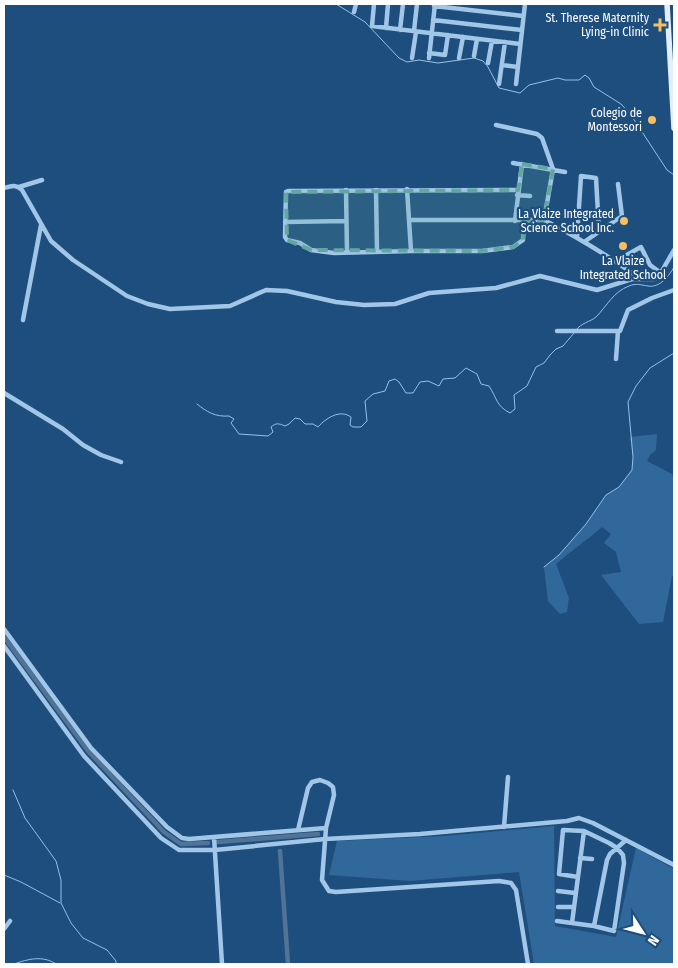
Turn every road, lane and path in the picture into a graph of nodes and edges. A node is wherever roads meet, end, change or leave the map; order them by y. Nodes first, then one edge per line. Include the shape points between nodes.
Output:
1 (356, 4) edge
2 (374, 4) edge
3 (388, 4) edge
4 (403, 4) edge
5 (417, 4) edge
6 (525, 4) edge
7 (667, 4) edge
8 (434, 5) edge
9 (354, 12) dead end
10 (523, 16) junction
11 (433, 20) junction
12 (671, 23) edge
13 (386, 28) junction
14 (400, 30) junction
15 (522, 30) junction
16 (415, 31) junction
17 (432, 33) junction
18 (448, 35) junction
19 (463, 37) junction
20 (477, 39) junction
21 (492, 40) junction
22 (505, 42) junction
23 (520, 44) junction
24 (474, 56) dead end
25 (412, 58) dead end
26 (460, 58) dead end
27 (488, 63) dead end
28 (502, 65) junction
29 (518, 67) junction
30 (673, 73) edge
31 (499, 84) dead end
32 (516, 84) dead end
33 (674, 100) edge
34 (496, 125) dead end
35 (674, 128) edge
36 (513, 163) dead end
37 (522, 164) junction
38 (553, 169) junction
39 (565, 172) dead end
40 (42, 180) dead end
41 (618, 184) dead end
42 (19, 187) junction
43 (4, 188) edge
44 (407, 189) junction
45 (346, 190) junction
46 (376, 190) junction
47 (518, 192) junction
48 (530, 196) dead end
49 (409, 220) junction
50 (544, 220) junction
51 (346, 221) junction
52 (515, 221) junction
53 (524, 221) junction
54 (285, 222) junction
55 (41, 225) junction
56 (599, 231) junction
57 (577, 237) junction
58 (584, 242) junction
59 (674, 250) edge
60 (377, 251) junction
61 (411, 251) junction
62 (347, 252) junction
63 (616, 261) junction
64 (661, 273) junction
65 (640, 279) junction
66 (674, 290) edge
67 (23, 320) dead end
68 (557, 331) dead end
69 (618, 331) junction
70 (616, 359) dead end
71 (4, 393) edge
72 (121, 462) dead end
73 (4, 629) edge
74 (4, 646) edge
75 (35, 672) junction
76 (27, 678) junction
77 (508, 777) dead end
78 (504, 827) junction
79 (326, 828) junction
80 (298, 830) junction
81 (584, 831) junction
82 (214, 837) junction
83 (325, 839) junction
84 (626, 840) junction
85 (617, 848) junction
86 (215, 850) junction
87 (580, 858) junction
88 (592, 859) dead end
89 (674, 865) edge
90 (578, 877) junction
91 (558, 891) dead end
92 (576, 893) junction
93 (558, 906) dead end
94 (574, 907) junction
95 (10, 920) dead end
96 (557, 921) dead end
97 (572, 923) junction
98 (594, 926) junction
99 (4, 929) edge
100 (222, 964) edge
101 (528, 964) edge

1 - 9 street
2 - 13 street via 372,26
3 - 13 street
4 - 14 street
5 - 16 street
6 - 10 street
7 - 12 main road
8 - 10 street
8 - 11 street
10 - 15 street
11 - 15 street
11 - 17 street
12 - 30 main road
13 - 14 street
14 - 16 street
15 - 23 street
16 - 17 street
16 - 25 street
17 - 18 street
17 - 18 street via 429,55 445,55
18 - 19 street
19 - 20 street
19 - 26 street
20 - 21 street
20 - 24 street
21 - 22 street
21 - 27 street
22 - 23 street
22 - 28 street
23 - 29 street
28 - 29 street
28 - 31 street
29 - 32 street
30 - 33 main road
33 - 35 main road
34 - 38 street via 541,136
36 - 37 street
37 - 38 street
37 - 47 street
38 - 39 street
38 - 50 street
40 - 42 street
41 - 56 street via 622,216
42 - 43 street
42 - 55 street
44 - 46 street
44 - 47 street
44 - 49 street
45 - 46 street
45 - 51 street
45 - 54 street via 286,192
46 - 60 street
47 - 48 street
47 - 52 street
49 - 52 street
49 - 61 street
50 - 53 street
50 - 57 street
51 - 54 street
51 - 62 street
52 - 53 street
53 - 61 street via 523,240 513,247 482,251
54 - 62 street via 287,240 311,250
55 - 65 street via 51,241 73,260 127,296 170,309 230,306 266,290 364,305 395,304 429,293 496,288 540,276 597,290
55 - 67 street
56 - 57 street via 596,178 581,176
56 - 58 street
57 - 58 street
58 - 63 street
59 - 64 street
60 - 61 street
60 - 62 street
63 - 64 street via 641,247 650,265
63 - 65 street
64 - 65 street via 654,279
66 - 69 street via 628,310 622,330
68 - 69 street
69 - 70 street
71 - 72 street via 83,445
73 - 75 street
74 - 76 street
75 - 76 street
75 - 82 street via 91,748 167,828 182,838
76 - 86 street via 84,756 161,838 179,850
77 - 78 street
78 - 83 street
78 - 84 street via 579,818
79 - 80 street
79 - 80 street via 334,795 333,787 320,780 312,782 308,788
79 - 83 street
80 - 82 street
81 - 85 street
81 - 87 street
81 - 90 street via 563,830 559,874
82 - 86 street
83 - 86 street
83 - 101 street via 322,880 324,886 336,892 500,881 511,884 516,890
84 - 85 street
84 - 89 street
85 - 98 street via 607,860
85 - 98 street via 624,863 614,931
86 - 100 street
87 - 88 street
87 - 90 street
90 - 92 street
91 - 92 street
92 - 94 street
93 - 94 street
94 - 97 street
95 - 99 street
96 - 97 street
97 - 98 street

